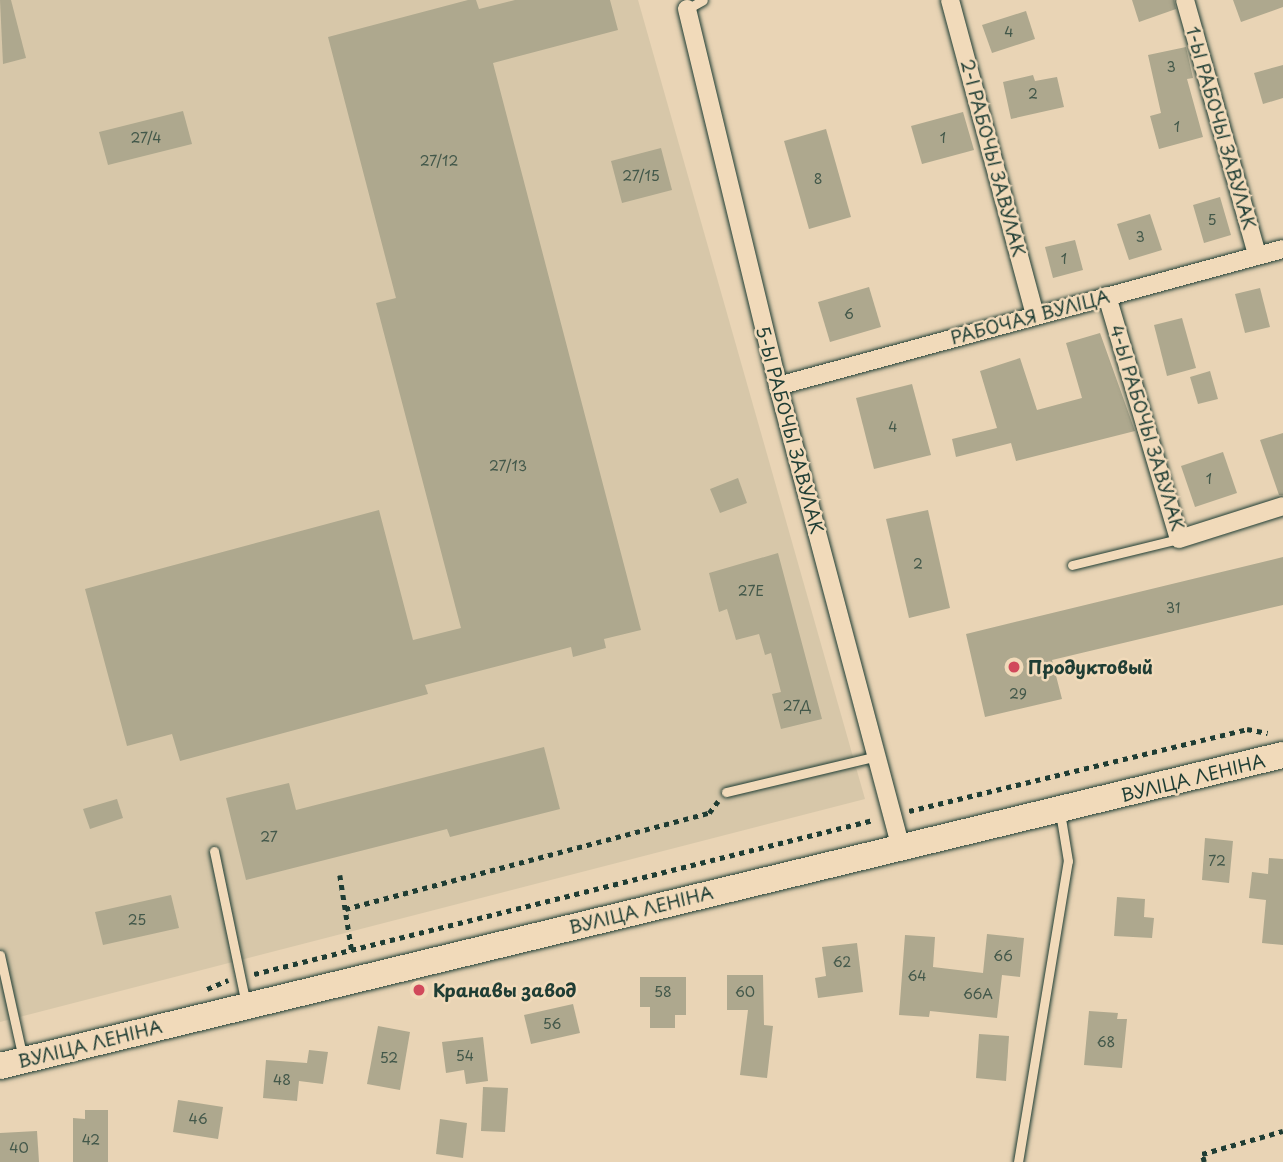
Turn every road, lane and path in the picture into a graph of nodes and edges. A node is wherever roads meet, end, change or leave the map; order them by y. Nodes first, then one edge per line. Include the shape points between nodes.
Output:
1 (703, 0) edge
2 (950, 0) edge
3 (1185, 0) edge
4 (687, 9) joint
5 (1283, 249) edge
6 (1257, 255) junction
7 (1107, 296) junction
8 (1035, 316) junction
9 (778, 386) junction
10 (1283, 506) edge
11 (1179, 538) junction
12 (1072, 565) dead end
13 (1277, 744) edge
14 (877, 756) junction
15 (726, 792) joint
16 (1060, 811) junction
17 (892, 815) junction
18 (901, 848) junction
19 (214, 851) dead end
20 (340, 875) dead end
21 (345, 909) junction
22 (0, 955) edge
23 (247, 1006) junction
24 (12, 1064) edge
25 (1283, 1131) edge
26 (1018, 1162) edge
27 (1204, 1162) edge

1 - 4 lane
2 - 8 street, 2-І РАБОЧЫ ЗАВУЛАК
3 - 6 street, 1-Ы РАБОЧЫ ЗАВУЛАК
4 - 9 street, 5-Ы РАБОЧЫ ЗАВУЛАК
5 - 6 street, РАБОЧАЯ ВУЛІЦА
6 - 7 street, РАБОЧАЯ ВУЛІЦА
7 - 8 street, РАБОЧАЯ ВУЛІЦА
7 - 11 street, 4-Ы РАБОЧЫ ЗАВУЛАК
8 - 9 street, РАБОЧАЯ ВУЛІЦА
9 - 14 street, 5-Ы РАБОЧЫ ЗАВУЛАК
10 - 11 street, 4-Ы РАБОЧЫ ЗАВУЛАК
11 - 12 lane
13 - 16 main road, ВУЛІЦА ЛЕНІНА
13 - 17 path via 1248,729
14 - 15 lane
14 - 17 street, 5-Ы РАБОЧЫ ЗАВУЛАК
15 - 21 path via 709,813
16 - 18 main road, ВУЛІЦА ЛЕНІНА
16 - 26 lane via 1068,861
17 - 18 street, 5-Ы РАБОЧЫ ЗАВУЛАК
17 - 21 path via 352,952
18 - 23 main road, ВУЛІЦА ЛЕНІНА
19 - 23 lane
20 - 21 path
22 - 24 lane
23 - 24 main road, ВУЛІЦА ЛЕНІНА
25 - 27 path via 1202,1154

